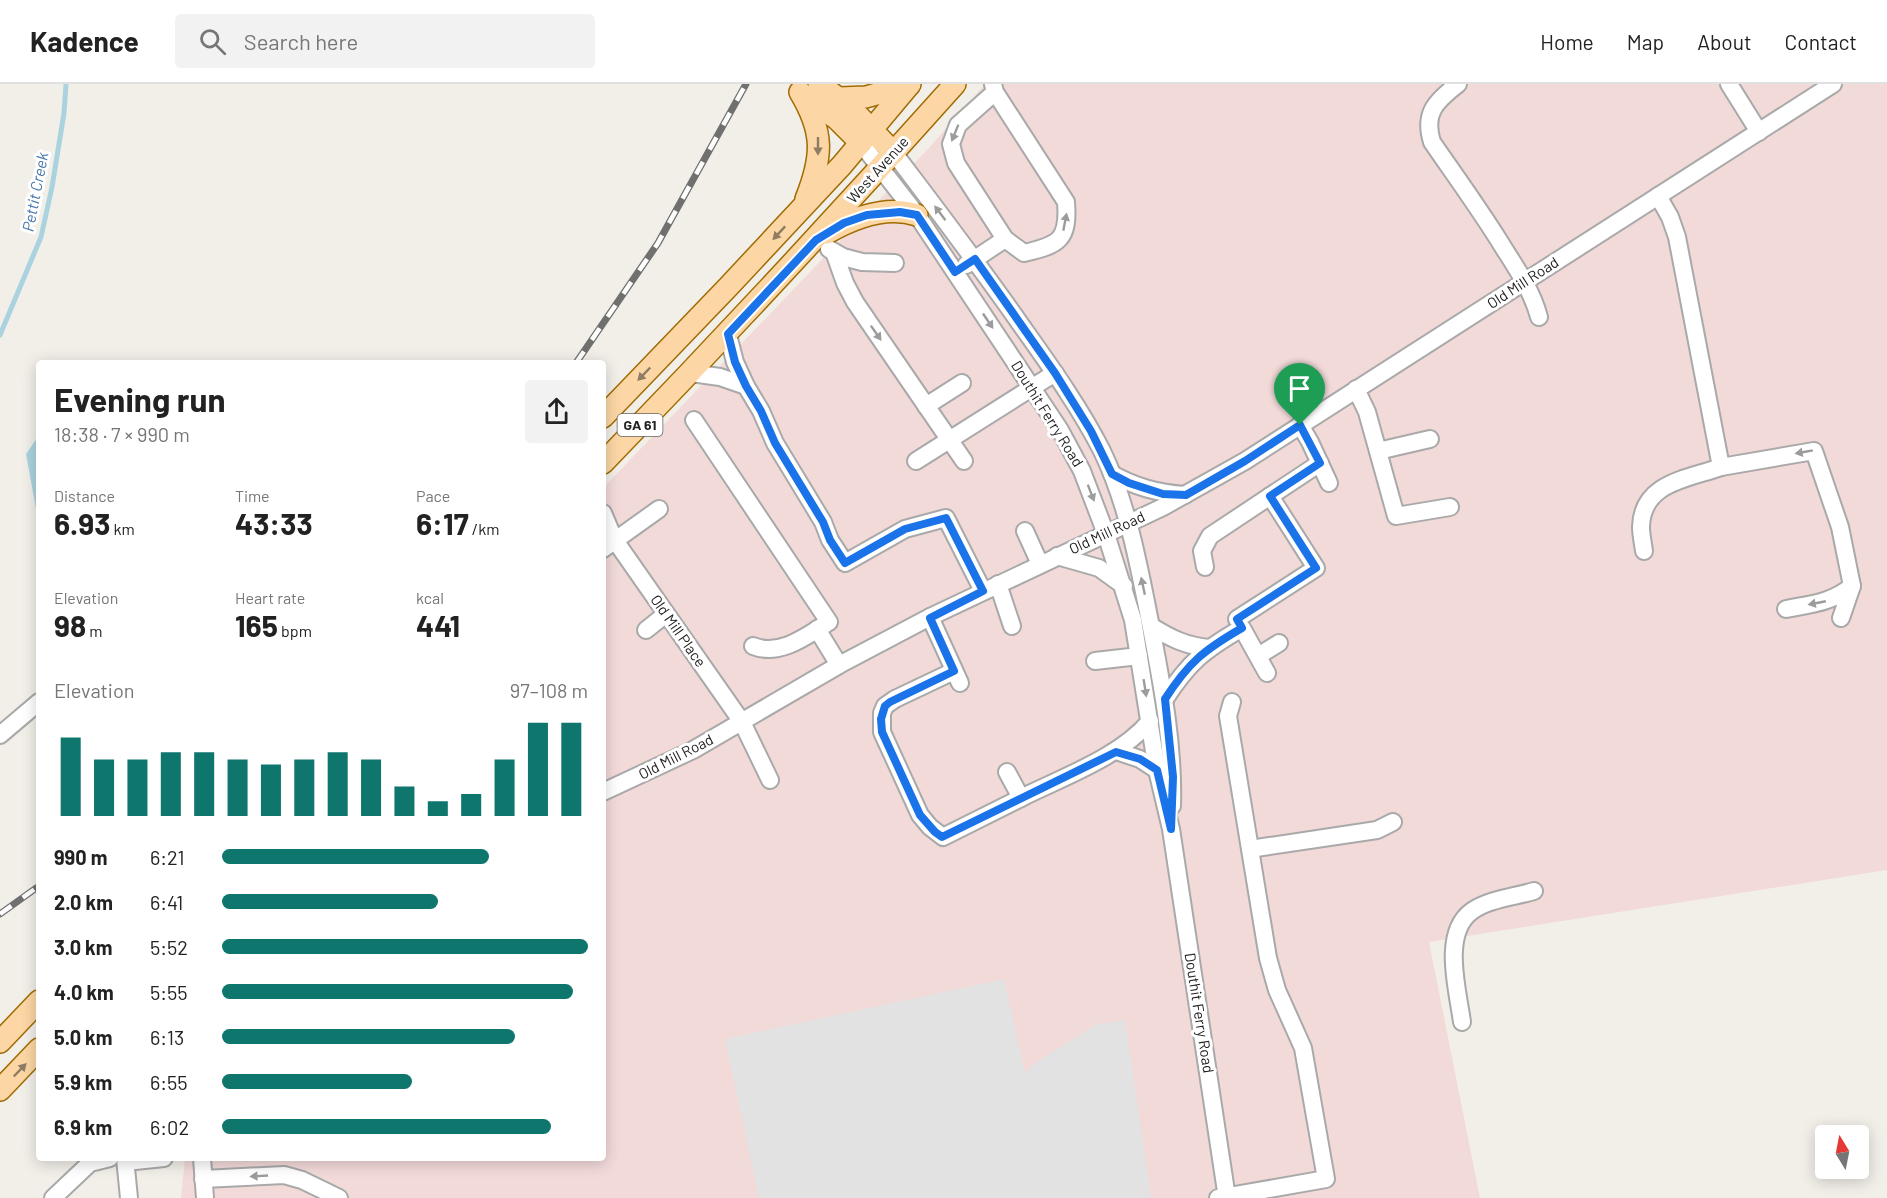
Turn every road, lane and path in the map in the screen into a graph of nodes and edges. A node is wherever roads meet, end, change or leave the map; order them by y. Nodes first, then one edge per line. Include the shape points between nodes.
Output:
1 (955, 84) edge
2 (1458, 84) edge
3 (1729, 84) edge
4 (1833, 84) edge
5 (910, 85) edge
6 (802, 87) edge
7 (994, 88) edge
8 (839, 98) junction
9 (1759, 132) junction
10 (867, 136) junction
11 (887, 160) junction
12 (1658, 196) junction
13 (804, 206) junction
14 (917, 215) junction
15 (1005, 239) junction
16 (816, 240) junction
17 (834, 252) junction
18 (975, 259) junction
19 (895, 263) dead end
20 (874, 264) junction
21 (955, 272) junction
22 (1525, 282) junction
23 (845, 283) junction
24 (1539, 317) dead end
25 (728, 334) junction
26 (691, 373) junction
27 (1055, 373) junction
28 (962, 383) dead end
29 (746, 386) junction
30 (1032, 387) junction
31 (1356, 388) junction
32 (926, 406) junction
33 (606, 414) edge
34 (694, 420) dead end
35 (1300, 425) junction
36 (950, 439) junction
37 (1430, 439) dead end
38 (1378, 451) junction
39 (606, 460) edge
40 (916, 461) dead end
41 (964, 461) dead end
42 (1320, 463) junction
43 (1721, 467) junction
44 (1112, 474) junction
45 (1329, 483) dead end
46 (1186, 495) junction
47 (1270, 496) junction
48 (1450, 507) dead end
49 (659, 509) dead end
50 (1128, 524) junction
51 (1025, 531) dead end
52 (1106, 534) junction
53 (607, 540) edge
54 (1644, 550) dead end
55 (1057, 556) junction
56 (1040, 564) junction
57 (1205, 567) dead end
58 (1124, 586) junction
59 (1852, 586) junction
60 (991, 587) junction
61 (1786, 609) dead end
62 (666, 614) junction
63 (930, 618) junction
64 (1841, 618) dead end
65 (1237, 619) junction
66 (1012, 626) dead end
67 (1151, 626) junction
68 (817, 629) junction
69 (646, 630) dead end
70 (1279, 644) dead end
71 (753, 646) dead end
72 (1209, 648) junction
73 (1139, 656) junction
74 (1258, 656) junction
75 (1095, 661) dead end
76 (839, 665) junction
77 (1267, 673) dead end
78 (1165, 699) junction
79 (1232, 702) dead end
80 (36, 705) edge
81 (1150, 721) junction
82 (742, 722) junction
83 (0, 735) edge
84 (1116, 752) junction
85 (1157, 770) junction
86 (1007, 772) dead end
87 (770, 780) dead end
88 (606, 791) edge
89 (1021, 798) junction
90 (1393, 822) dead end
91 (1171, 829) junction
92 (1250, 849) junction
93 (1534, 891) dead end
94 (36, 1004) edge
95 (1462, 1022) dead end
96 (0, 1042) edge
97 (36, 1052) edge
98 (0, 1090) edge
99 (98, 1161) edge
100 (130, 1161) edge
101 (202, 1161) edge
102 (203, 1179) junction
103 (309, 1192) edge
104 (1224, 1197) edge
105 (54, 1198) edge
106 (129, 1198) edge
107 (205, 1198) edge
108 (339, 1198) edge

1 - 11 main road, West Avenue / GA 61
2 - 22 street via 1436,103 1428,119 1430,136
3 - 9 street
4 - 9 street, Old Mill Road
5 - 8 main road via 866,97
5 - 10 main road, West Avenue / GA 61
6 - 8 main road
6 - 10 main road via 837,119
6 -> 13 main road via 819,143 817,168
7 -> 15 street via 958,125 951,144 956,163
15 -> 7 street via 1024,253 1044,248 1059,239 1067,213 1066,202
8 - 10 main road
9 - 12 street, Old Mill Road
10 - 11 main road
10 - 13 main road, West Avenue / GA 61
11 - 14 street, Douthit Ferry Road
11 - 16 main road, West Avenue / GA 61
18 -> 11 street, Douthit Ferry Road
12 - 22 street, Old Mill Road
12 - 43 street via 1677,237
13 -> 33 main road, West Avenue / GA 61
14 - 16 main road via 867,215
14 - 21 street, Douthit Ferry Road
15 - 18 street
16 - 17 street
16 - 25 main road, West Avenue / GA 61
17 - 20 street
17 - 23 street
18 - 21 street
18 - 27 street, Douthit Ferry Road
19 - 20 street
20 - 23 street
21 -> 30 street, Douthit Ferry Road
22 - 24 street
22 - 31 street, Old Mill Road
23 -> 32 street
25 - 26 main road, West Avenue / GA 61
25 - 29 street
26 - 29 street
26 - 39 main road, West Avenue / GA 61
27 - 30 street
27 - 44 street, Douthit Ferry Road
28 - 32 street
29 - 60 street via 845,563 905,529 946,518
30 - 36 street
30 -> 52 street, Douthit Ferry Road via 1077,461
31 - 35 street, Old Mill Road
31 - 38 street
32 - 36 street
34 - 68 street via 829,622
35 - 42 street
35 - 46 street, Old Mill Road
36 - 40 street
36 - 41 street
37 - 38 street
38 - 48 street via 1396,516
42 - 45 street
42 - 47 street
43 - 54 street via 1656,492 1649,500 1641,527
59 -> 43 street via 1840,527 1814,451
44 - 46 street via 1144,489
44 - 50 street, Douthit Ferry Road
46 - 50 street, Old Mill Road
47 - 57 street via 1210,536 1202,551
47 - 65 street via 1316,568
49 - 53 street
50 - 52 street, Old Mill Road
67 -> 50 street, Douthit Ferry Road
51 - 56 street
52 - 55 street, Old Mill Road
52 - 58 street, Douthit Ferry Road
53 - 62 street, Old Mill Place
55 - 56 street, Old Mill Road
55 - 58 street via 1099,568
56 - 60 street, Old Mill Road
58 - 73 street, Douthit Ferry Road
59 -> 61 street via 1826,602
59 - 64 street
60 - 63 street, Old Mill Road
60 - 66 street
62 - 69 street
62 - 82 street, Old Mill Place
63 - 76 street, Old Mill Road
63 - 89 street via 957,677 895,699 885,706 881,726 920,815 942,837
65 - 72 street
65 - 74 street
67 - 72 street via 1176,641
67 - 78 street, Douthit Ferry Road
68 - 71 street via 779,650
68 - 76 street
70 - 74 street
72 - 78 street
73 - 75 street
73 -> 81 street, Douthit Ferry Road
74 - 77 street
76 - 82 street, Old Mill Road
78 - 91 street, Douthit Ferry Road via 1173,777
79 - 92 street via 1228,716
80 - 83 street
81 - 84 street
81 - 85 street, Douthit Ferry Road
82 - 87 street, Old Mill Place
82 - 88 street, Old Mill Road
84 - 85 street via 1140,759
84 - 89 street
85 - 91 street, Douthit Ferry Road
86 - 89 street
90 - 92 street via 1377,830
91 - 104 street, Douthit Ferry Road
92 - 104 street via 1268,958 1277,990 1303,1048 1326,1179
93 - 95 street via 1486,904 1470,912 1457,928 1453,954
94 - 96 main road
98 -> 97 main road
99 - 105 street via 90,1163
100 - 106 street
101 - 102 street
103 -> 102 street via 302,1180 284,1174
102 - 107 street
103 - 108 street

